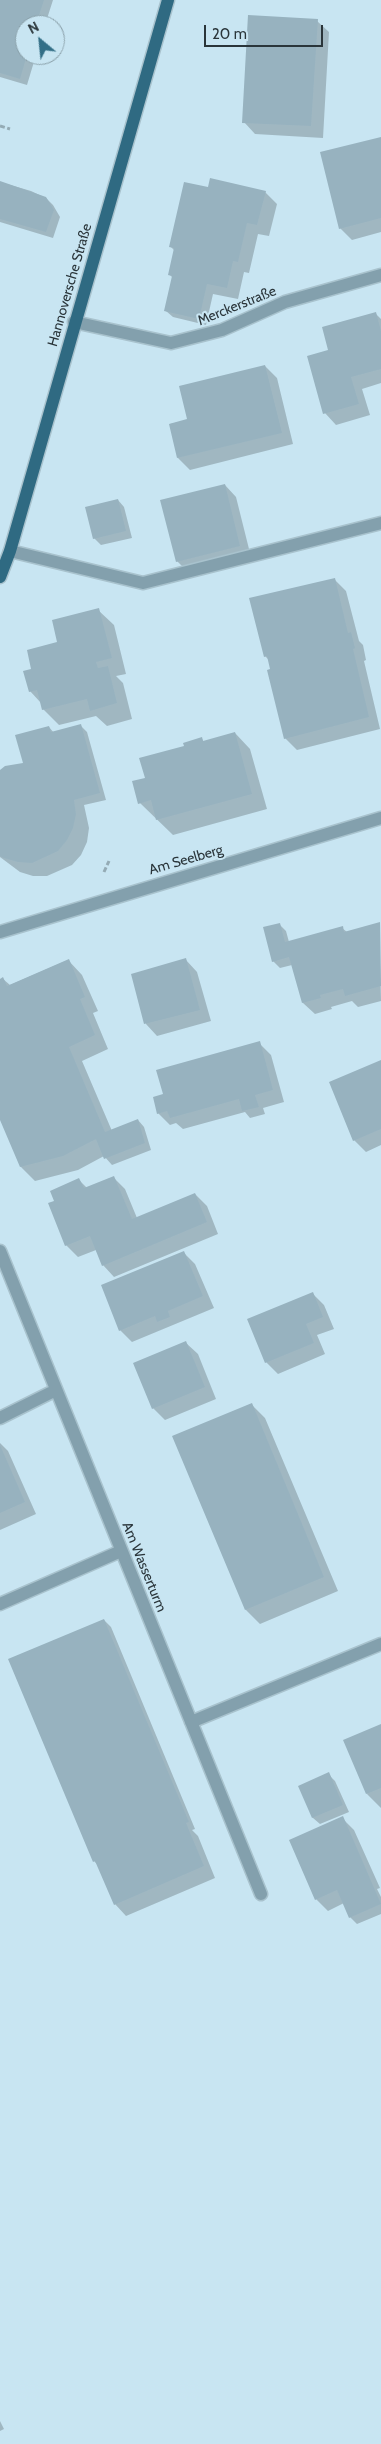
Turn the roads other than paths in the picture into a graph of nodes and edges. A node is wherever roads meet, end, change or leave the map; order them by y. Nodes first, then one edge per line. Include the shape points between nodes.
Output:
1 (168, 0) edge
2 (381, 275) edge
3 (74, 322) junction
4 (381, 524) edge
5 (10, 551) junction
6 (0, 577) edge
7 (381, 818) edge
8 (0, 921) edge
9 (13, 927) junction
10 (0, 932) edge
11 (0, 1251) edge
12 (56, 1390) junction
13 (0, 1418) edge
14 (121, 1551) junction
15 (0, 1604) edge
16 (381, 1644) edge
17 (191, 1722) junction
18 (261, 1894) dead end

1 - 3 main road, Hannoversche Straße
2 - 3 street, Merckerstraße via 286,302 222,330 171,343
3 - 5 main road, Hannoversche Straße
4 - 5 street via 143,583
5 - 6 main road, Hannoversche Straße
7 - 9 street, Am Seelberg
8 - 9 street
9 - 10 street, Am Seelberg
11 - 12 street, Am Wasserturm
12 - 13 street
12 - 14 street, Am Wasserturm
14 - 15 street
14 - 17 street, Am Wasserturm
16 - 17 street
17 - 18 street, Am Wasserturm

